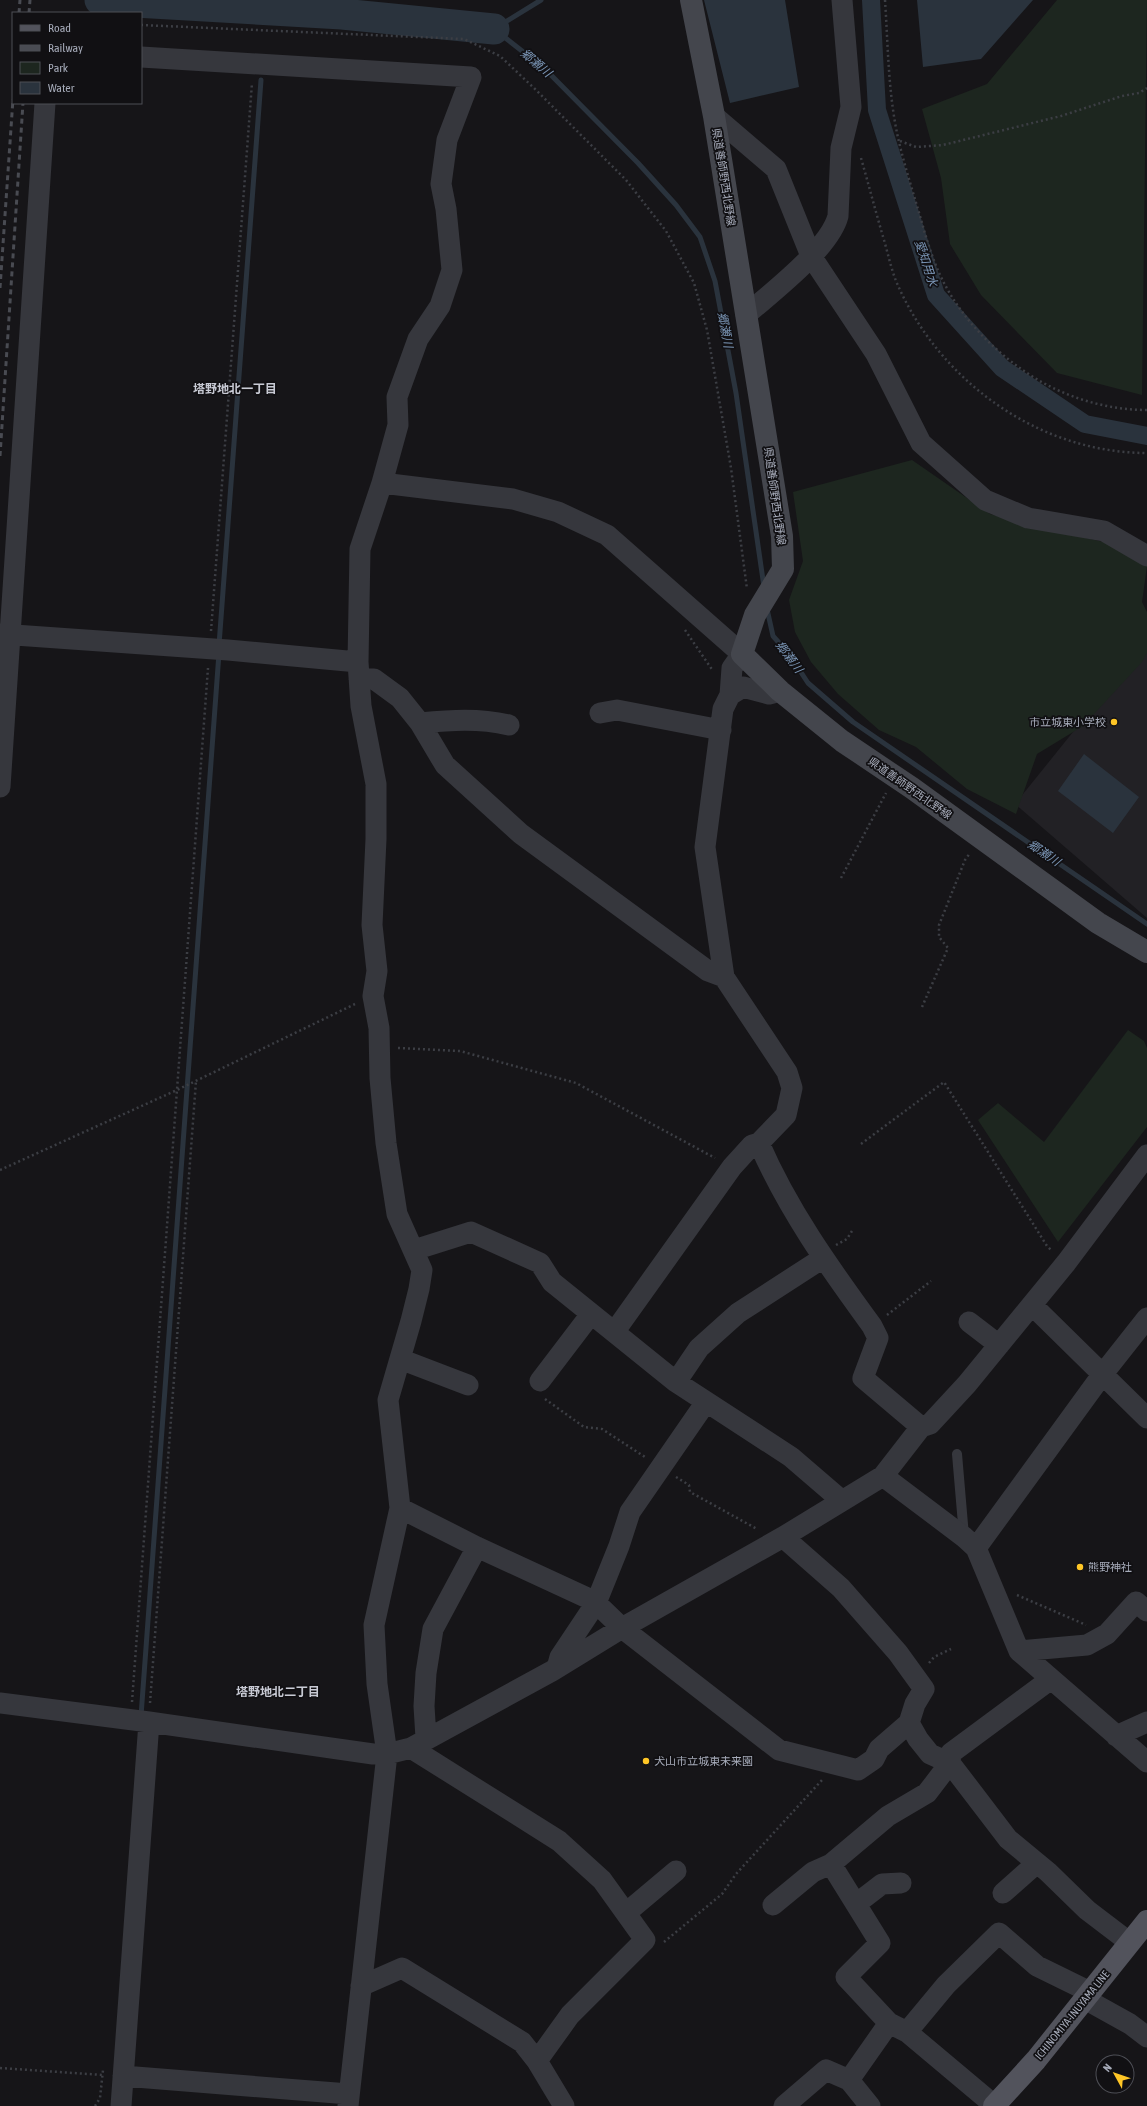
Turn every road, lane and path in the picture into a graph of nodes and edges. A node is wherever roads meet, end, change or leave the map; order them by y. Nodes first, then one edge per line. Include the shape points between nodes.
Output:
1 (691, 0) edge
2 (842, 0) edge
3 (885, 0) edge
4 (142, 25) edge
5 (142, 57) edge
6 (253, 63) junction
7 (1147, 88) edge
8 (45, 104) edge
9 (714, 116) junction
10 (900, 141) junction
11 (859, 152) dead end
12 (811, 256) junction
13 (746, 315) junction
14 (1147, 410) edge
15 (1147, 453) edge
16 (382, 483) junction
17 (1147, 556) edge
18 (682, 602) junction
19 (755, 615) junction
20 (5, 634) edge
21 (219, 650) junction
22 (742, 654) junction
23 (359, 671) junction
24 (731, 688) junction
25 (780, 692) junction
26 (600, 713) dead end
27 (420, 723) junction
28 (509, 725) dead end
29 (721, 730) junction
30 (894, 776) junction
31 (0, 787) edge
32 (981, 838) junction
33 (841, 878) dead end
34 (1147, 952) edge
35 (724, 977) junction
36 (373, 996) junction
37 (922, 1006) dead end
38 (379, 1047) junction
39 (196, 1081) junction
40 (177, 1090) junction
41 (759, 1143) junction
42 (861, 1144) dead end
43 (1145, 1161) edge
44 (732, 1167) junction
45 (0, 1170) edge
46 (414, 1250) junction
47 (823, 1258) junction
48 (1066, 1263) junction
49 (931, 1281) dead end
50 (1032, 1305) junction
51 (591, 1314) junction
52 (1147, 1318) edge
53 (970, 1322) dead end
54 (872, 1326) junction
55 (615, 1331) junction
56 (999, 1345) junction
57 (400, 1359) junction
58 (1102, 1375) junction
59 (540, 1381) dead end
60 (676, 1382) junction
61 (468, 1385) dead end
62 (706, 1402) junction
63 (1147, 1418) edge
64 (921, 1427) junction
65 (957, 1454) dead end
66 (883, 1476) junction
67 (841, 1500) junction
68 (400, 1508) junction
69 (783, 1536) junction
70 (970, 1543) junction
71 (477, 1547) junction
72 (990, 1581) junction
73 (596, 1603) junction
74 (1147, 1611) edge
75 (622, 1628) junction
76 (1107, 1634) junction
77 (951, 1649) dead end
78 (1019, 1651) junction
79 (557, 1668) junction
80 (917, 1677) junction
81 (1051, 1679) junction
82 (0, 1703) edge
83 (140, 1721) junction
84 (1147, 1722) edge
85 (909, 1723) junction
86 (1116, 1736) junction
87 (418, 1743) junction
88 (387, 1754) junction
89 (1147, 1762) edge
90 (950, 1763) junction
91 (836, 1765) junction
92 (1037, 1863) junction
93 (832, 1864) junction
94 (676, 1871) dead end
95 (901, 1883) dead end
96 (1003, 1893) dead end
97 (856, 1904) junction
98 (773, 1905) dead end
99 (626, 1913) junction
100 (1147, 1920) edge
101 (645, 1940) junction
102 (1130, 1942) junction
103 (361, 1986) junction
104 (1087, 1996) junction
105 (898, 2027) junction
106 (1147, 2037) edge
107 (537, 2061) junction
108 (103, 2067) dead end
109 (0, 2068) edge
110 (110, 2076) junction
111 (849, 2080) junction
112 (349, 2100) edge
113 (95, 2106) edge
114 (121, 2106) edge
115 (564, 2106) edge
116 (784, 2106) edge
117 (870, 2106) edge
118 (994, 2106) edge

1 - 9 main road, 県道善師野西北野線
2 - 12 street via 851,107 841,148 838,216 836,226
3 - 10 path via 892,100
4 - 19 path via 464,39 500,56 535,88 626,180 666,231 694,283 707,330 731,468 747,589
5 - 6 street
6 - 16 street via 471,77 447,140 441,184 452,270 440,306 418,339 397,397 398,424
6 - 21 path
7 - 10 path via 1139,93 1062,116 943,145 916,147
8 - 20 street
9 - 12 street via 776,169
9 - 13 main road, 県道善師野西北野線
10 - 14 path via 932,256 958,308 972,326 1013,364 1057,390 1081,400 1106,406
11 - 15 path via 896,280 914,318 954,368 994,403 1041,430 1086,446 1120,453
12 - 13 street
12 - 17 street via 876,354 921,443 954,474 985,500 1028,518 1104,531
13 - 19 main road, 県道善師野西北野線 via 782,536 783,569
16 - 18 street via 513,499 558,512 607,535
16 - 23 street via 360,549
18 - 22 street
18 - 24 path via 679,621 716,675
19 - 22 main road, 県道善師野西北野線
20 - 21 street
20 - 31 street
21 - 23 street
21 - 40 path
22 - 24 street via 732,668
22 - 25 main road, 県道善師野西北野線
23 - 27 street via 400,698
23 - 36 street via 361,706 376,784 372,925 376,971
24 - 25 street via 744,687 769,694
24 - 29 street via 723,709
25 - 30 main road, 県道善師野西北野線 via 842,741
26 - 29 street via 617,710
27 - 28 street via 461,719
27 - 35 street via 446,765 521,834 708,970
29 - 35 street via 705,847
30 - 32 main road, 県道善師野西北野線
30 - 33 path
32 - 34 main road, 県道善師野西北野線 via 1098,923
32 - 37 path via 965,860 939,925 939,937 948,948
35 - 41 street via 787,1072 792,1088 786,1115
36 - 38 street via 379,1028
36 - 39 path
38 - 44 path via 460,1051 576,1083
38 - 46 street via 386,1143 398,1214
39 - 40 path
39 - 83 path
40 - 45 path
40 - 83 path
41 - 44 street via 752,1145
41 - 47 street via 775,1179
42 - 48 path via 944,1082 1047,1246
43 - 48 street
44 - 55 street
46 - 51 street via 471,1232 540,1263 552,1282
46 - 57 street via 422,1270 412,1321
47 - 54 street
47 - 60 street via 738,1312 700,1348
48 - 50 street
49 - 54 path
50 - 56 street
50 - 58 street
51 - 55 street
51 - 59 street
52 - 58 street
53 - 56 street
54 - 64 street via 878,1338 863,1378
55 - 60 street
56 - 64 street via 930,1424
57 - 61 street
57 - 68 street via 388,1400
58 - 63 street
58 - 70 street
60 - 62 street
62 - 67 street via 791,1457
62 - 73 street via 630,1512 620,1546
64 - 66 street
65 - 70 lane
66 - 67 street
66 - 70 street
67 - 69 street
68 - 71 street
68 - 88 street via 374,1625 377,1684
69 - 75 street
69 - 80 street via 841,1588
70 - 72 street
71 - 73 street
71 - 87 street via 433,1629
72 - 76 path
72 - 78 street
73 - 75 street
73 - 79 street via 560,1657
74 - 76 street via 1136,1602
75 - 79 street
75 - 91 street via 779,1750
76 - 78 street via 1087,1645
77 - 80 path via 934,1657
78 - 81 street
79 - 87 street
80 - 85 street via 924,1689 915,1704
81 - 86 street
81 - 90 street via 951,1753
82 - 83 street
83 - 88 street
83 - 110 street
84 - 86 street
85 - 90 street via 930,1754
85 - 91 street via 879,1750 874,1759 858,1770
86 - 89 street
87 - 88 street
87 - 99 street via 559,1841 602,1880
88 - 103 street
90 - 92 street via 1008,1839
90 - 93 street via 927,1792 888,1816
91 - 101 path via 736,1874 722,1894 657,1948
92 - 96 street
92 - 102 street via 1087,1910
93 - 97 street
93 - 98 street via 813,1872
94 - 99 street
95 - 97 street via 882,1884
97 - 105 street via 880,1943 846,1977
99 - 101 street
100 - 102 main road, ICHINOMIYA-INUYAMA LINE
101 - 107 street via 570,2015
102 - 104 main road, ICHINOMIYA-INUYAMA LINE
103 - 107 street via 402,1968 522,2042
103 - 112 street
104 - 105 street via 1037,1966 999,1933
104 - 106 street
104 - 118 main road, ICHINOMIYA-INUYAMA LINE via 1036,2060
105 - 111 street
105 - 118 street
107 - 115 street
108 - 110 path
109 - 110 path
110 - 112 street
110 - 113 path
110 - 114 street
111 - 116 street via 826,2070
111 - 117 street

